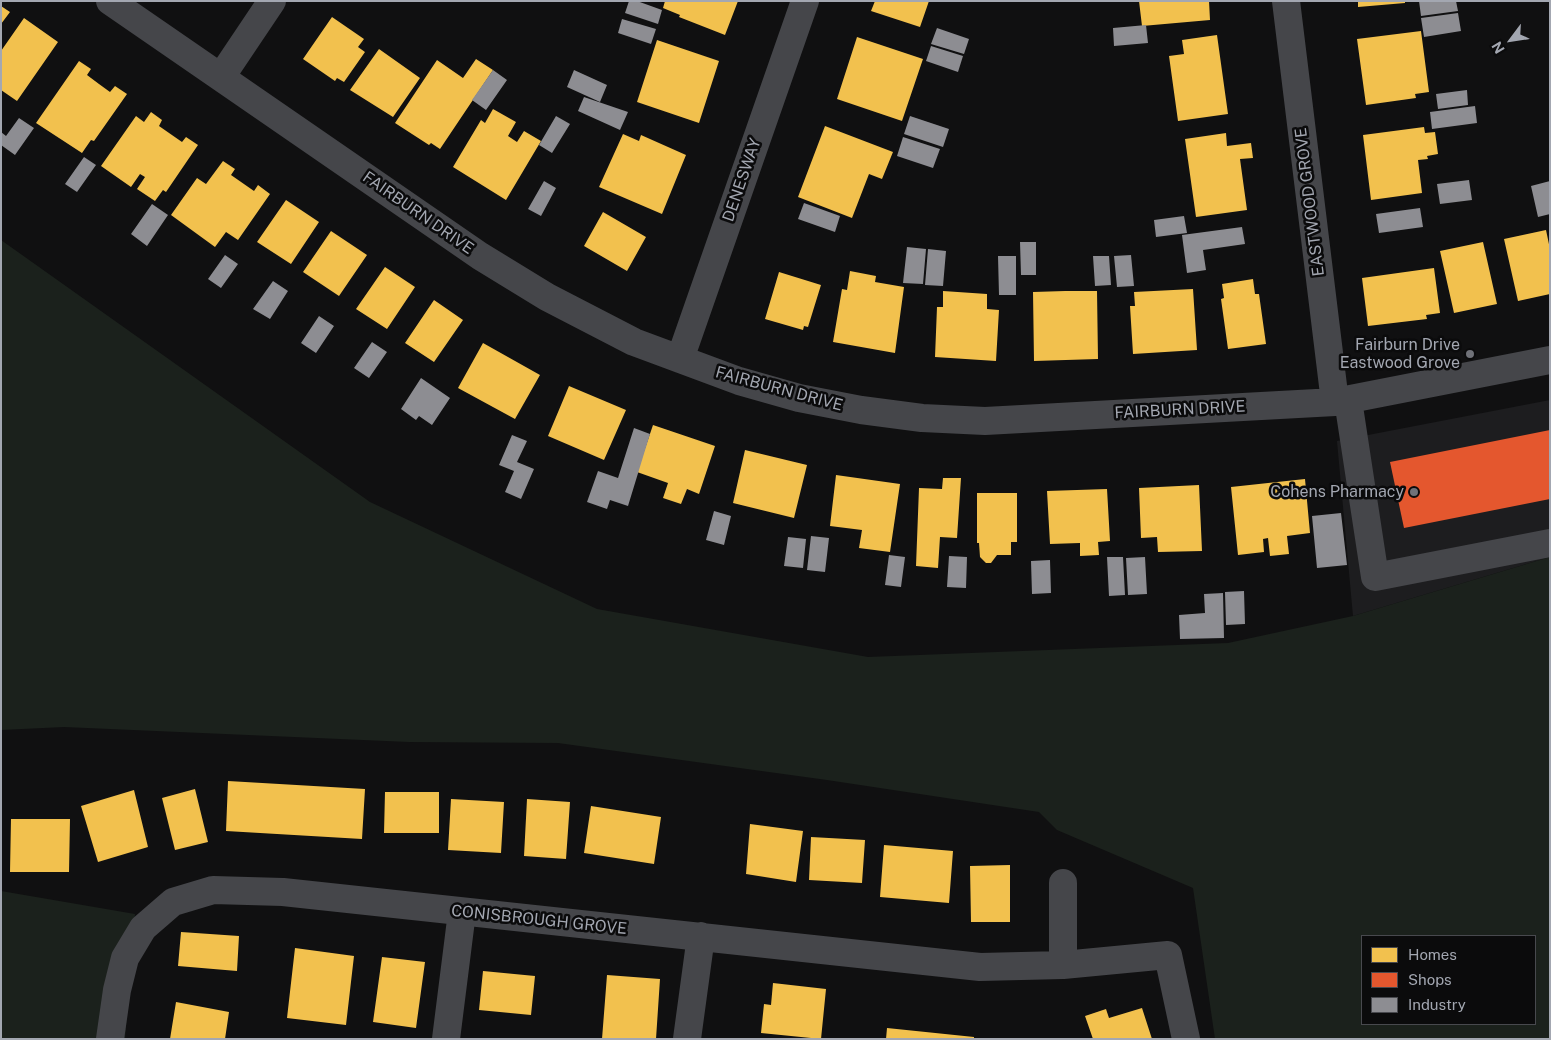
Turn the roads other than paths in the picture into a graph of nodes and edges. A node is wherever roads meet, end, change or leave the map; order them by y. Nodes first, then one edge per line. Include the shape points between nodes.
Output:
1 (110, 1) edge
2 (272, 1) edge
3 (805, 1) edge
4 (1286, 1) edge
5 (221, 77) junction
6 (680, 359) junction
7 (1550, 360) edge
8 (1341, 401) junction
9 (1550, 542) edge
10 (1063, 882) dead end
11 (462, 912) junction
12 (700, 936) junction
13 (1062, 965) junction
14 (110, 1039) edge
15 (446, 1039) edge
16 (688, 1039) edge
17 (1186, 1039) edge

1 - 5 street, FAIRBURN DRIVE
2 - 5 street
3 - 6 street, DENESWAY
4 - 8 street, EASTWOOD GROVE
5 - 6 street, FAIRBURN DRIVE via 480,256 547,297 634,342
6 - 8 street, FAIRBURN DRIVE via 739,381 799,398 922,418 985,421
7 - 8 street, FAIRBURN DRIVE
8 - 9 street, EASTWOOD GROVE via 1375,576
10 - 13 street
11 - 12 street, CONISBROUGH GROVE
11 - 14 street, CONISBROUGH GROVE via 283,892 212,890 173,902 144,928 124,958
11 - 15 street
12 - 13 street, CONISBROUGH GROVE via 980,967
12 - 16 street
13 - 17 street, CONISBROUGH GROVE via 1168,955

